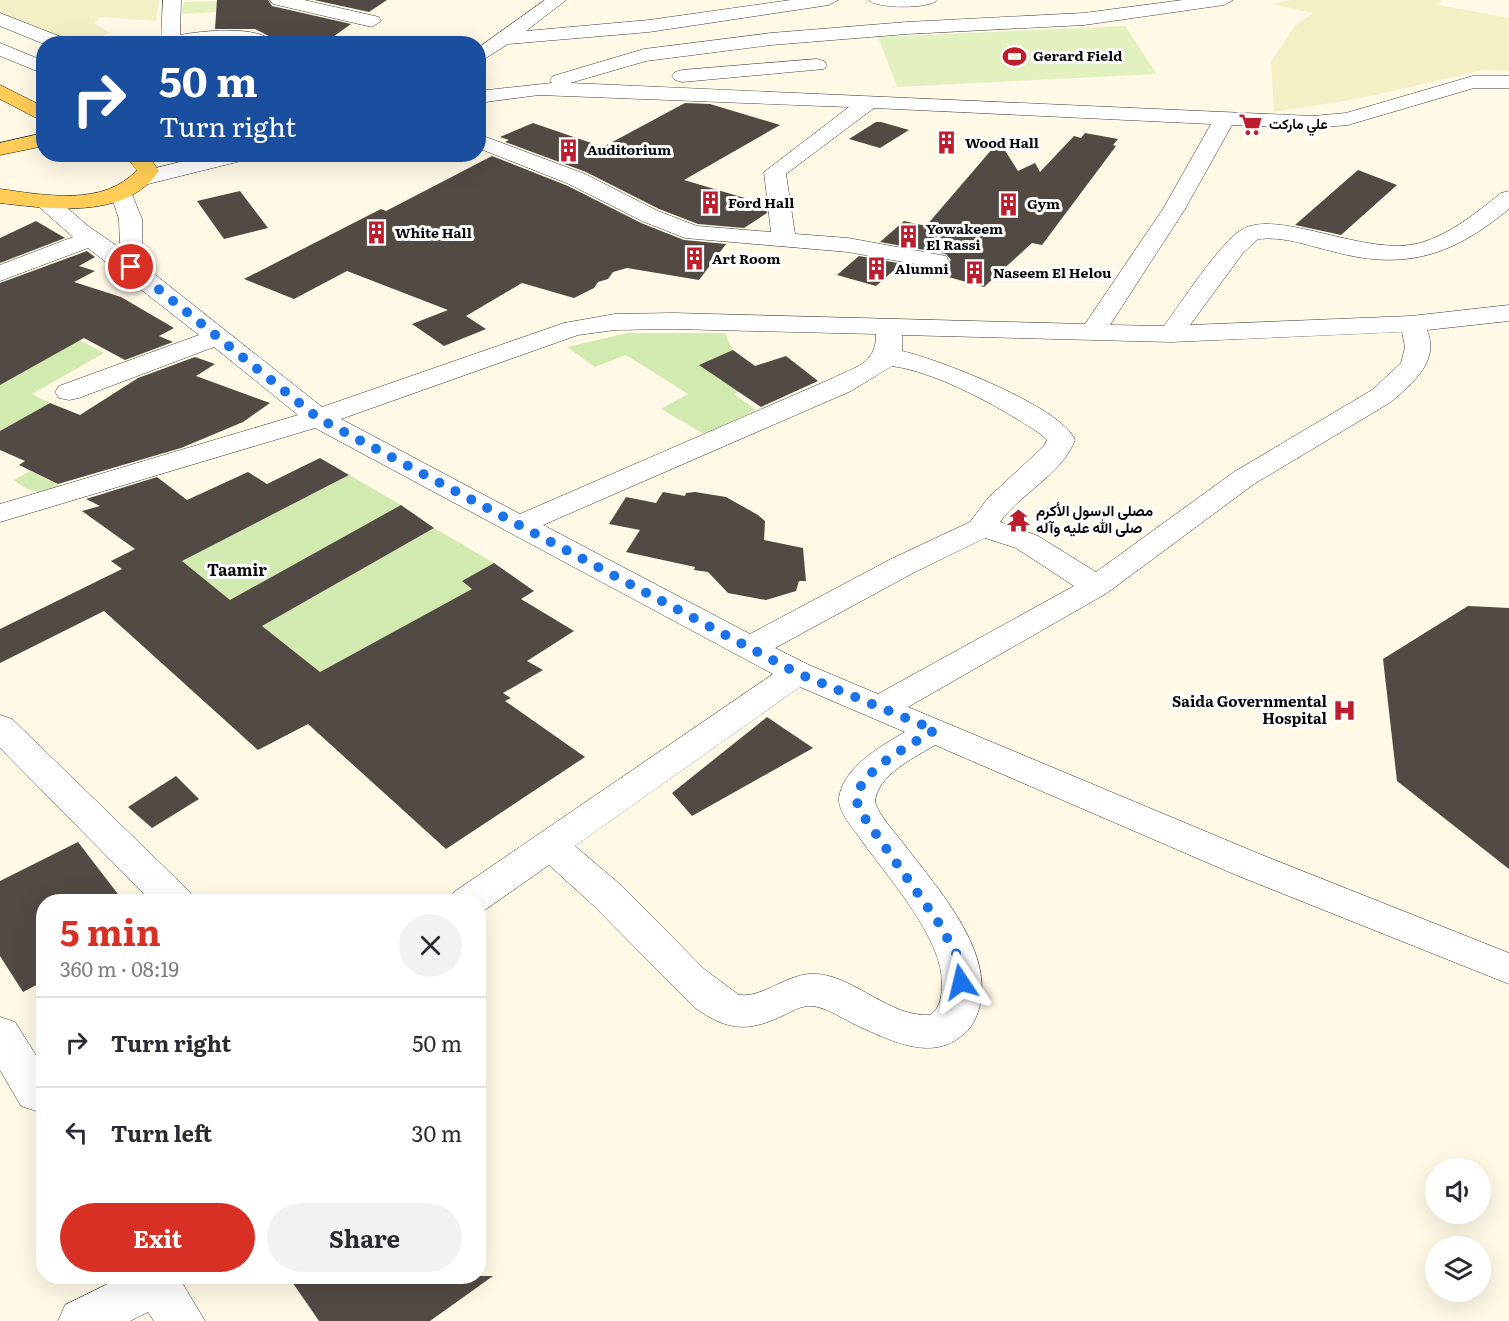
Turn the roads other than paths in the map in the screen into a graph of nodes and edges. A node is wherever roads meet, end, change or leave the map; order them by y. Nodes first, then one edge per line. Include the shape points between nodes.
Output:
1 (172, 0) edge
2 (279, 0) edge
3 (557, 0) edge
4 (829, 0) edge
5 (878, 0) edge
6 (928, 0) edge
7 (1128, 0) edge
8 (1224, 0) edge
9 (902, 1) edge
10 (301, 5) junction
11 (1156, 11) junction
12 (0, 19) edge
13 (372, 21) dead end
14 (264, 33) edge
15 (42, 36) edge
16 (165, 36) edge
17 (212, 36) edge
18 (502, 39) junction
19 (0, 49) edge
20 (486, 51) edge
21 (36, 65) edge
22 (817, 65) dead end
23 (1509, 82) edge
24 (539, 89) junction
25 (0, 91) edge
26 (655, 93) junction
27 (486, 96) edge
28 (870, 101) junction
29 (36, 111) edge
30 (36, 112) edge
31 (0, 116) edge
32 (1225, 118) junction
33 (0, 126) edge
34 (36, 142) edge
35 (486, 143) edge
36 (7, 147) edge
37 (143, 162) edge
38 (209, 162) edge
39 (144, 178) junction
40 (121, 192) junction
41 (0, 196) edge
42 (1509, 198) edge
43 (47, 202) junction
44 (90, 239) junction
45 (784, 241) junction
46 (937, 261) dead end
47 (131, 267) junction
48 (0, 274) edge
49 (1509, 313) edge
50 (1411, 324) junction
51 (889, 326) junction
52 (1092, 332) junction
53 (1171, 334) junction
54 (219, 336) junction
55 (886, 357) junction
56 (69, 392) dead end
57 (318, 418) junction
58 (0, 490) edge
59 (0, 497) edge
60 (0, 513) edge
61 (519, 525) junction
62 (981, 528) junction
63 (1096, 586) junction
64 (750, 648) junction
65 (797, 673) junction
66 (882, 707) junction
67 (0, 727) edge
68 (935, 730) junction
69 (550, 844) junction
70 (168, 894) edge
71 (479, 894) edge
72 (1509, 969) edge
73 (0, 1034) edge
74 (36, 1094) dead end
75 (82, 1321) edge
76 (182, 1321) edge

1 - 16 street
2 - 10 street
3 - 18 street
4 - 18 street via 649,26
5 - 9 street
6 - 9 street
7 - 11 street
8 - 11 street
10 - 13 street
10 - 14 street
11 - 24 street via 1084,19 866,30 664,52 590,70
12 - 15 street
14 - 17 street
18 - 20 street
19 - 21 street
22 - 26 street via 665,78
23 - 32 street via 1473,82 1348,119 1313,122
24 - 26 street
24 - 27 street
25 - 29 main road
26 - 28 street
28 - 32 street
28 - 45 street via 775,172
30 - 31 main road
32 - 52 street via 1174,209
33 - 36 main road
34 - 36 main road
35 - 45 street via 577,179 693,233
37 - 39 main road via 148,171
38 - 39 street
39 - 40 main road
40 - 43 main road via 89,200
40 - 47 street via 132,216
41 - 43 main road
42 - 53 street via 1459,236 1439,247 1415,252 1388,255 1283,232 1250,234 1235,248
43 - 44 street
44 - 47 street
44 - 48 street
45 - 46 street via 848,244
47 - 54 street
49 - 50 street
50 - 53 street
50 - 63 street via 1418,336 1418,357 1398,383 1217,495
51 - 52 street
51 - 55 street
51 - 57 street via 644,321 595,324 508,350
52 - 53 street
54 - 56 street
54 - 57 street
55 - 61 street via 841,385
55 - 62 street via 939,369 1059,435 1058,450 1012,489
57 - 60 street
57 - 61 street
58 - 59 street
61 - 64 street
62 - 63 street via 1026,541
62 - 64 street
63 - 66 street
64 - 65 street
65 - 66 street
65 - 69 street
66 - 68 street
67 - 70 street
68 - 69 street via 874,771 859,786 856,801 961,962 962,999 957,1017 936,1032 905,1029 819,990 805,988 746,1013 734,1012 722,1006
68 - 72 street via 1249,866
69 - 71 street
73 - 74 street
75 - 76 street via 142,1291 160,1289

